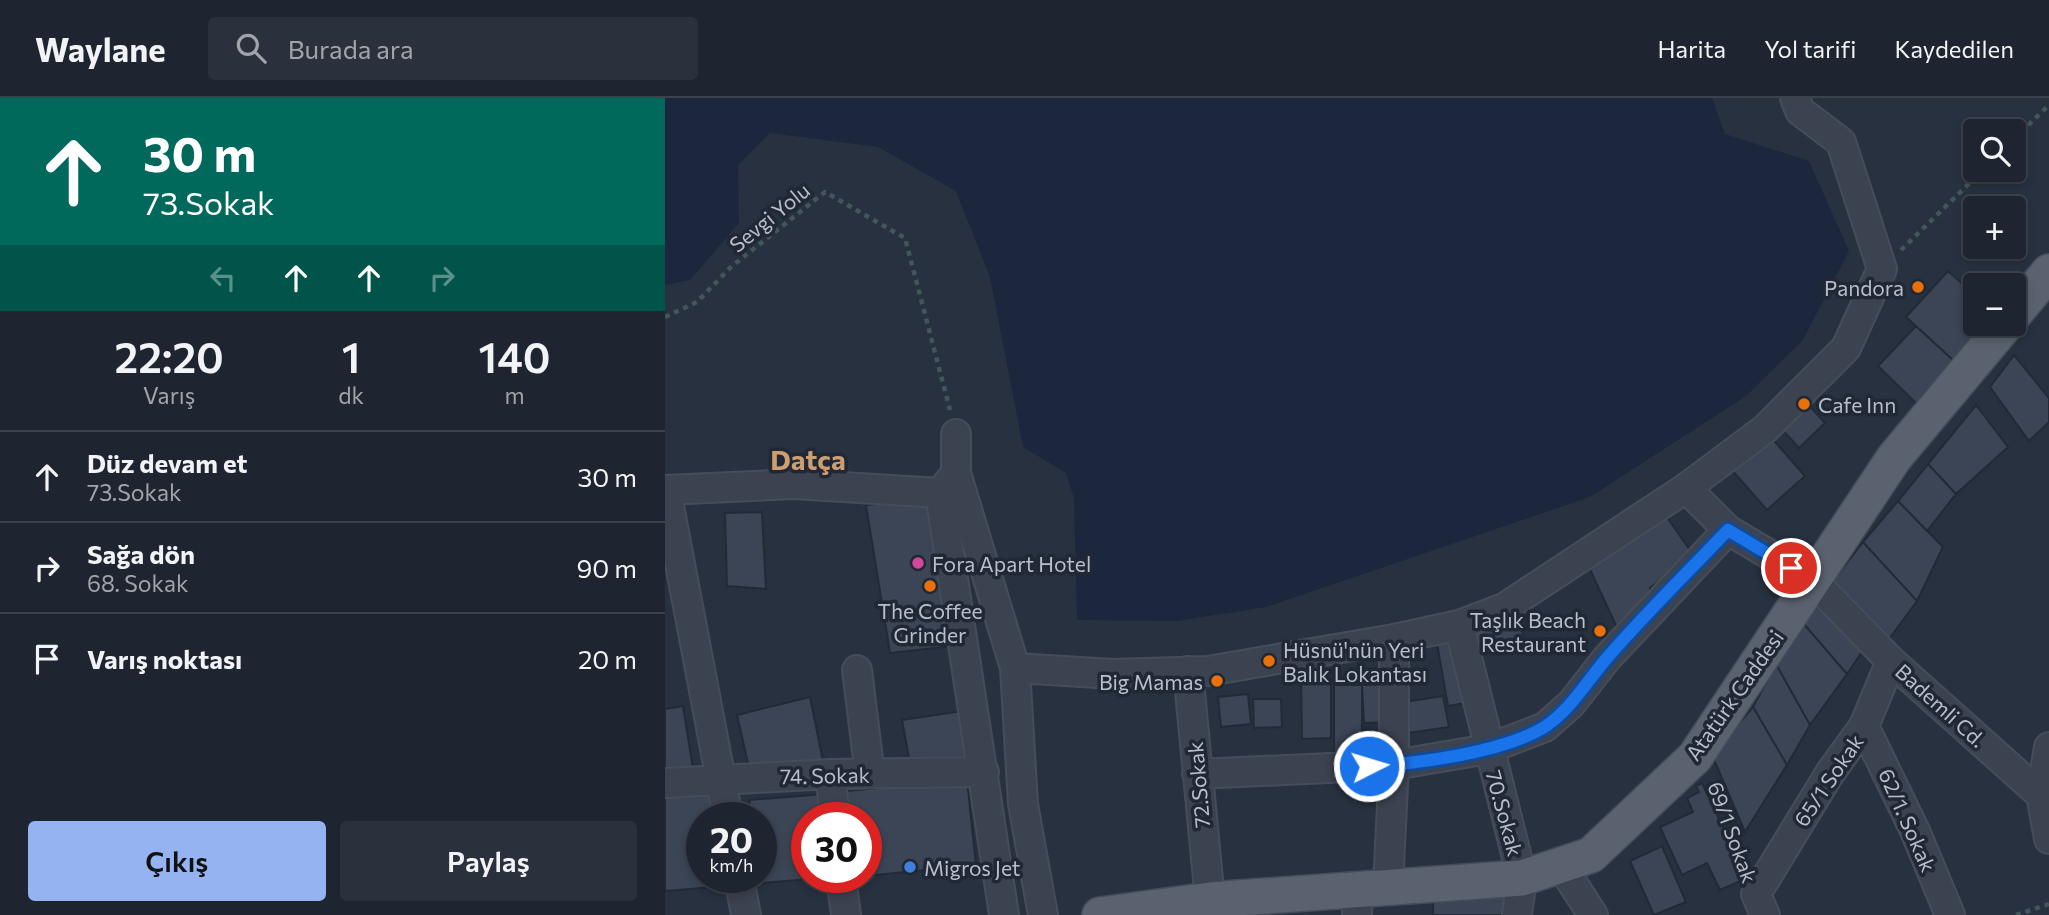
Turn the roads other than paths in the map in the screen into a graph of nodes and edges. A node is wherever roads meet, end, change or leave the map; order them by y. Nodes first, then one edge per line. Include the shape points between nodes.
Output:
1 (1795, 98) edge
2 (2049, 272) edge
3 (2026, 300) edge
4 (1996, 336) edge
5 (956, 434) road end
6 (948, 483) junction
7 (1686, 488) junction
8 (666, 490) edge
9 (1728, 530) junction
10 (1812, 580) junction
11 (1459, 625) junction
12 (1394, 639) junction
13 (1891, 661) junction
14 (1015, 668) junction
15 (857, 670) dead end
16 (1188, 671) junction
17 (1019, 697) junction
18 (972, 705) junction
19 (1864, 726) junction
20 (2049, 747) edge
21 (1488, 749) junction
22 (1394, 765) junction
23 (984, 772) junction
24 (830, 774) junction
25 (1197, 774) junction
26 (870, 775) junction
27 (720, 778) junction
28 (665, 783) edge
29 (2041, 794) junction
30 (725, 802) edge
31 (833, 802) edge
32 (2049, 839) edge
33 (1562, 867) junction
34 (1522, 878) junction
35 (742, 893) edge
36 (843, 893) edge
37 (1368, 897) edge
38 (1210, 900) junction
39 (1760, 904) edge
40 (746, 915) edge
41 (846, 915) edge
42 (1004, 915) edge
43 (1043, 915) edge
44 (1100, 915) edge
45 (1517, 915) edge
46 (1593, 915) edge
47 (1949, 915) edge

1 - 7 street via 1800,111 1841,142 1882,270 1846,348 1765,429
2 - 3 main road
4 - 10 main road, Atatürk Caddesi via 1894,458
5 - 6 street
6 - 8 street
6 - 14 street
6 - 18 street
7 - 9 street, Bademli Cd.
7 - 11 street via 1504,608
8 - 27 street
9 - 10 street, Bademli Cd.
9 - 21 street via 1607,658 1571,704 1545,727
10 - 13 street, Bademli Cd.
10 - 33 main road, Atatürk Caddesi via 1695,757 1591,855
11 - 12 street
11 - 21 street, 70.Sokak
12 - 16 street
12 - 22 street
13 - 19 street, 65/1 Sokak
13 - 29 street, Bademli Cd.
14 - 16 street via 1113,674
14 - 17 street
15 - 26 street
16 - 25 street, 72.Sokak
17 - 18 street
17 - 43 street via 1023,804
18 - 23 street
19 - 39 street, 65/1 Sokak via 1830,773
19 - 47 street, 62/1. Sokak
20 - 29 street
21 - 22 street
21 - 34 street, 70.Sokak
22 - 25 street
22 - 37 street
23 - 26 street, 74. Sokak
23 - 42 street
24 - 26 street, 74. Sokak
24 - 27 street, 74. Sokak
24 - 31 street
25 - 38 street, 72.Sokak
27 - 28 street, 74. Sokak
27 - 30 street
29 - 32 street
33 - 34 main road, Atatürk Caddesi
33 - 46 street
34 - 37 main road, Atatürk Caddesi
34 - 45 street
35 - 40 street
36 - 41 street
37 - 38 main road, Atatürk Caddesi
38 - 44 main road, Atatürk Caddesi

